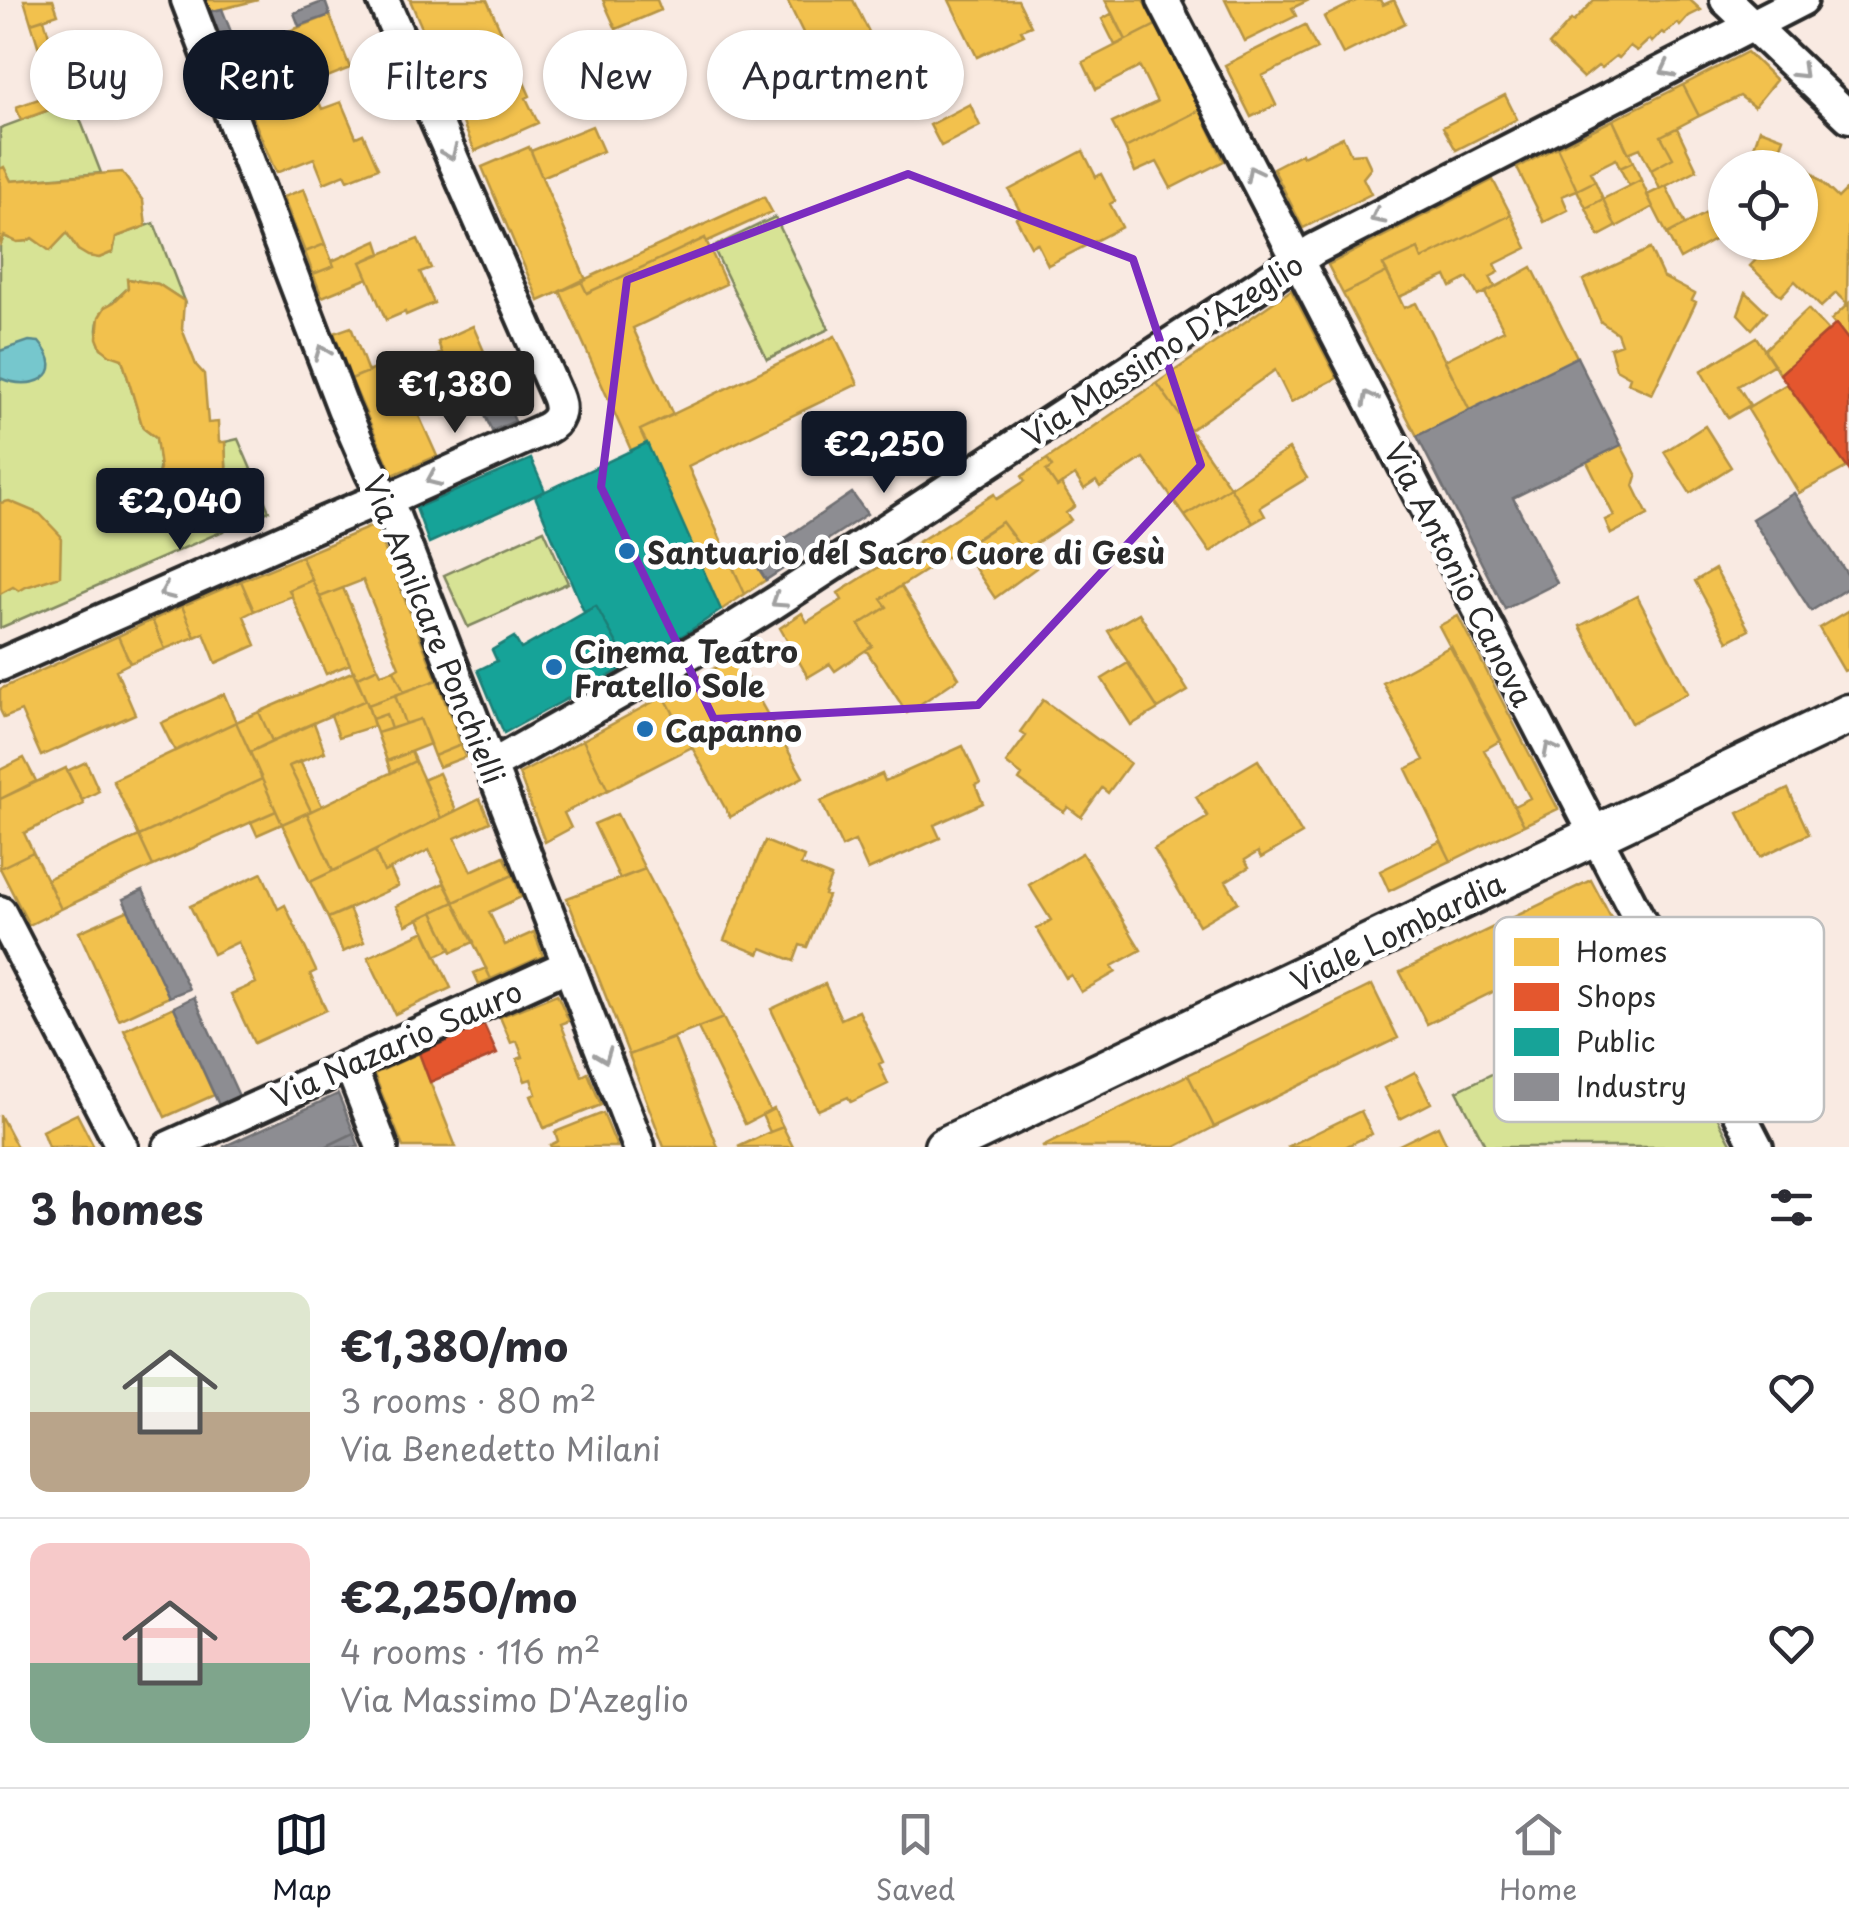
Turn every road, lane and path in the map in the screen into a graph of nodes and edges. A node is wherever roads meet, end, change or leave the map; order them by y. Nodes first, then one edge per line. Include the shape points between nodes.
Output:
1 (188, 0) edge
2 (383, 0) edge
3 (1163, 0) edge
4 (1726, 0) edge
5 (1802, 0) edge
6 (1754, 26) junction
7 (1849, 117) edge
8 (1298, 260) junction
9 (384, 498) junction
10 (0, 665) edge
11 (1849, 714) edge
12 (491, 766) junction
13 (1596, 836) junction
14 (0, 912) edge
15 (1638, 917) edge
16 (568, 965) junction
17 (350, 1065) junction
18 (1744, 1122) edge
19 (122, 1147) edge
20 (170, 1147) edge
21 (382, 1147) edge
22 (639, 1147) edge
23 (944, 1147) edge
24 (1757, 1147) edge

9 -> 1 street, Via Amilcare Ponchielli via 343,408
2 -> 9 street via 560,404 556,420 544,429
8 -> 3 street, Via Antonio Canova
4 - 6 street
5 - 6 street, Via Massimo D'Azeglio
6 -> 7 street
6 -> 8 street, Via Massimo D'Azeglio
8 -> 12 street, Via Massimo D'Azeglio via 730,631
13 -> 8 street, Via Antonio Canova
9 -> 10 street
9 - 12 street, Via Amilcare Ponchielli
11 - 13 street, Viale Lombardia
12 - 16 street, Via Amilcare Ponchielli
13 - 15 street, Via Antonio Canova
13 - 23 street, Viale Lombardia
14 - 19 street
16 - 17 street, Via Nazario Sauro
16 -> 22 street, Via Amilcare Ponchielli
17 - 20 street, Via Nazario Sauro
17 - 21 street
18 - 24 street, Via Antonio Canova

